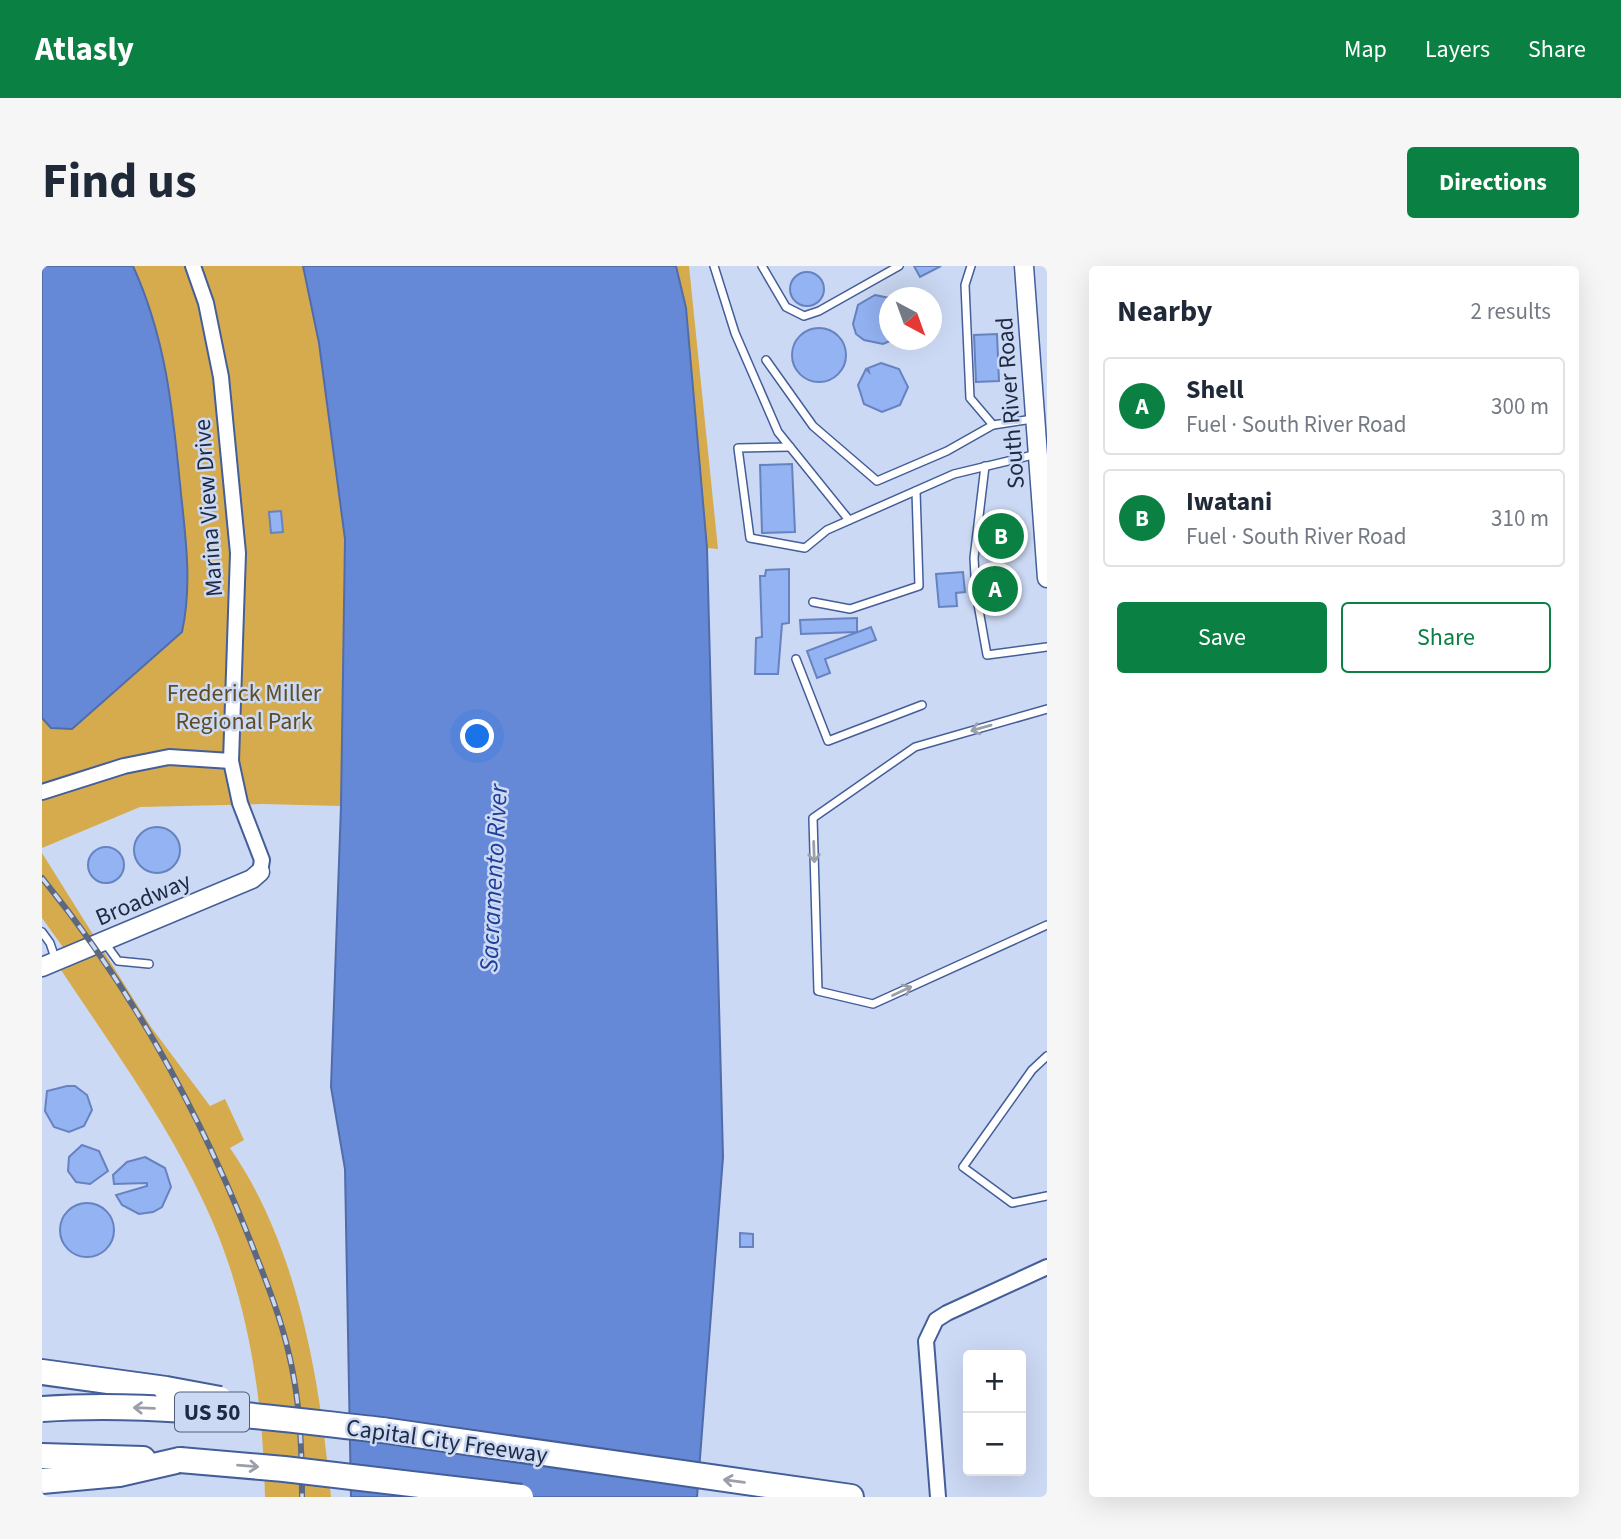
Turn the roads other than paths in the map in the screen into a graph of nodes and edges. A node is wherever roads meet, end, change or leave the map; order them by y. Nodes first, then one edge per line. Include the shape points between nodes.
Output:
1 (193, 266) edge
2 (714, 266) edge
3 (762, 266) edge
4 (899, 266) edge
5 (971, 266) edge
6 (1024, 266) edge
7 (766, 360) dead end
8 (1036, 419) junction
9 (993, 425) junction
10 (790, 447) junction
11 (1038, 454) junction
12 (985, 466) junction
13 (916, 491) junction
14 (849, 520) junction
15 (1047, 578) edge
16 (813, 602) dead end
17 (1047, 647) edge
18 (796, 659) dead end
19 (922, 705) dead end
20 (1047, 709) edge
21 (231, 761) junction
22 (42, 792) edge
23 (260, 872) joint
24 (1047, 925) edge
25 (42, 932) edge
26 (104, 942) junction
27 (149, 964) dead end
28 (49, 965) edge
29 (1047, 1056) edge
30 (1047, 1196) edge
31 (1047, 1266) edge
32 (42, 1373) edge
33 (42, 1409) edge
34 (382, 1430) junction
35 (42, 1456) edge
36 (180, 1460) junction
37 (42, 1481) edge
38 (521, 1497) edge
39 (851, 1497) edge
40 (938, 1497) edge

1 - 21 street, Marina View Drive via 206,303 221,377 238,553
2 - 10 lane via 735,333 778,432
3 - 4 lane via 786,307 804,316
5 - 9 lane via 965,285 970,398
6 - 8 street, South River Road
7 - 9 lane via 813,426 877,481
8 - 9 lane
8 - 11 street, South River Road
10 - 14 lane
10 - 14 lane via 738,448 750,538 806,548 827,530
11 - 12 lane
11 - 15 street, South River Road
12 - 13 lane
12 - 17 lane via 974,558 987,655
13 - 14 lane
13 - 16 lane via 919,586 850,609
18 - 19 lane via 828,741
20 -> 24 lane via 915,747 813,818 818,991 873,1004
21 - 22 street via 169,757
21 - 23 street, Marina View Drive via 240,803 262,860
23 - 26 street, Broadway
25 - 28 lane via 50,943
26 - 27 lane via 118,961
26 - 28 street, Broadway
29 - 30 lane via 1032,1070 963,1167 1012,1203
31 - 40 street via 947,1313 929,1330 926,1341
32 - 34 highway, bridge via 166,1389
34 -> 33 highway, Capital City Freeway / US 50, bridge via 194,1410
39 -> 34 highway, Capital City Freeway / US 50
35 - 36 highway, Capital City Freeway / US 50
36 - 37 highway via 119,1474
36 -> 38 highway, Capital City Freeway / US 50, bridge

